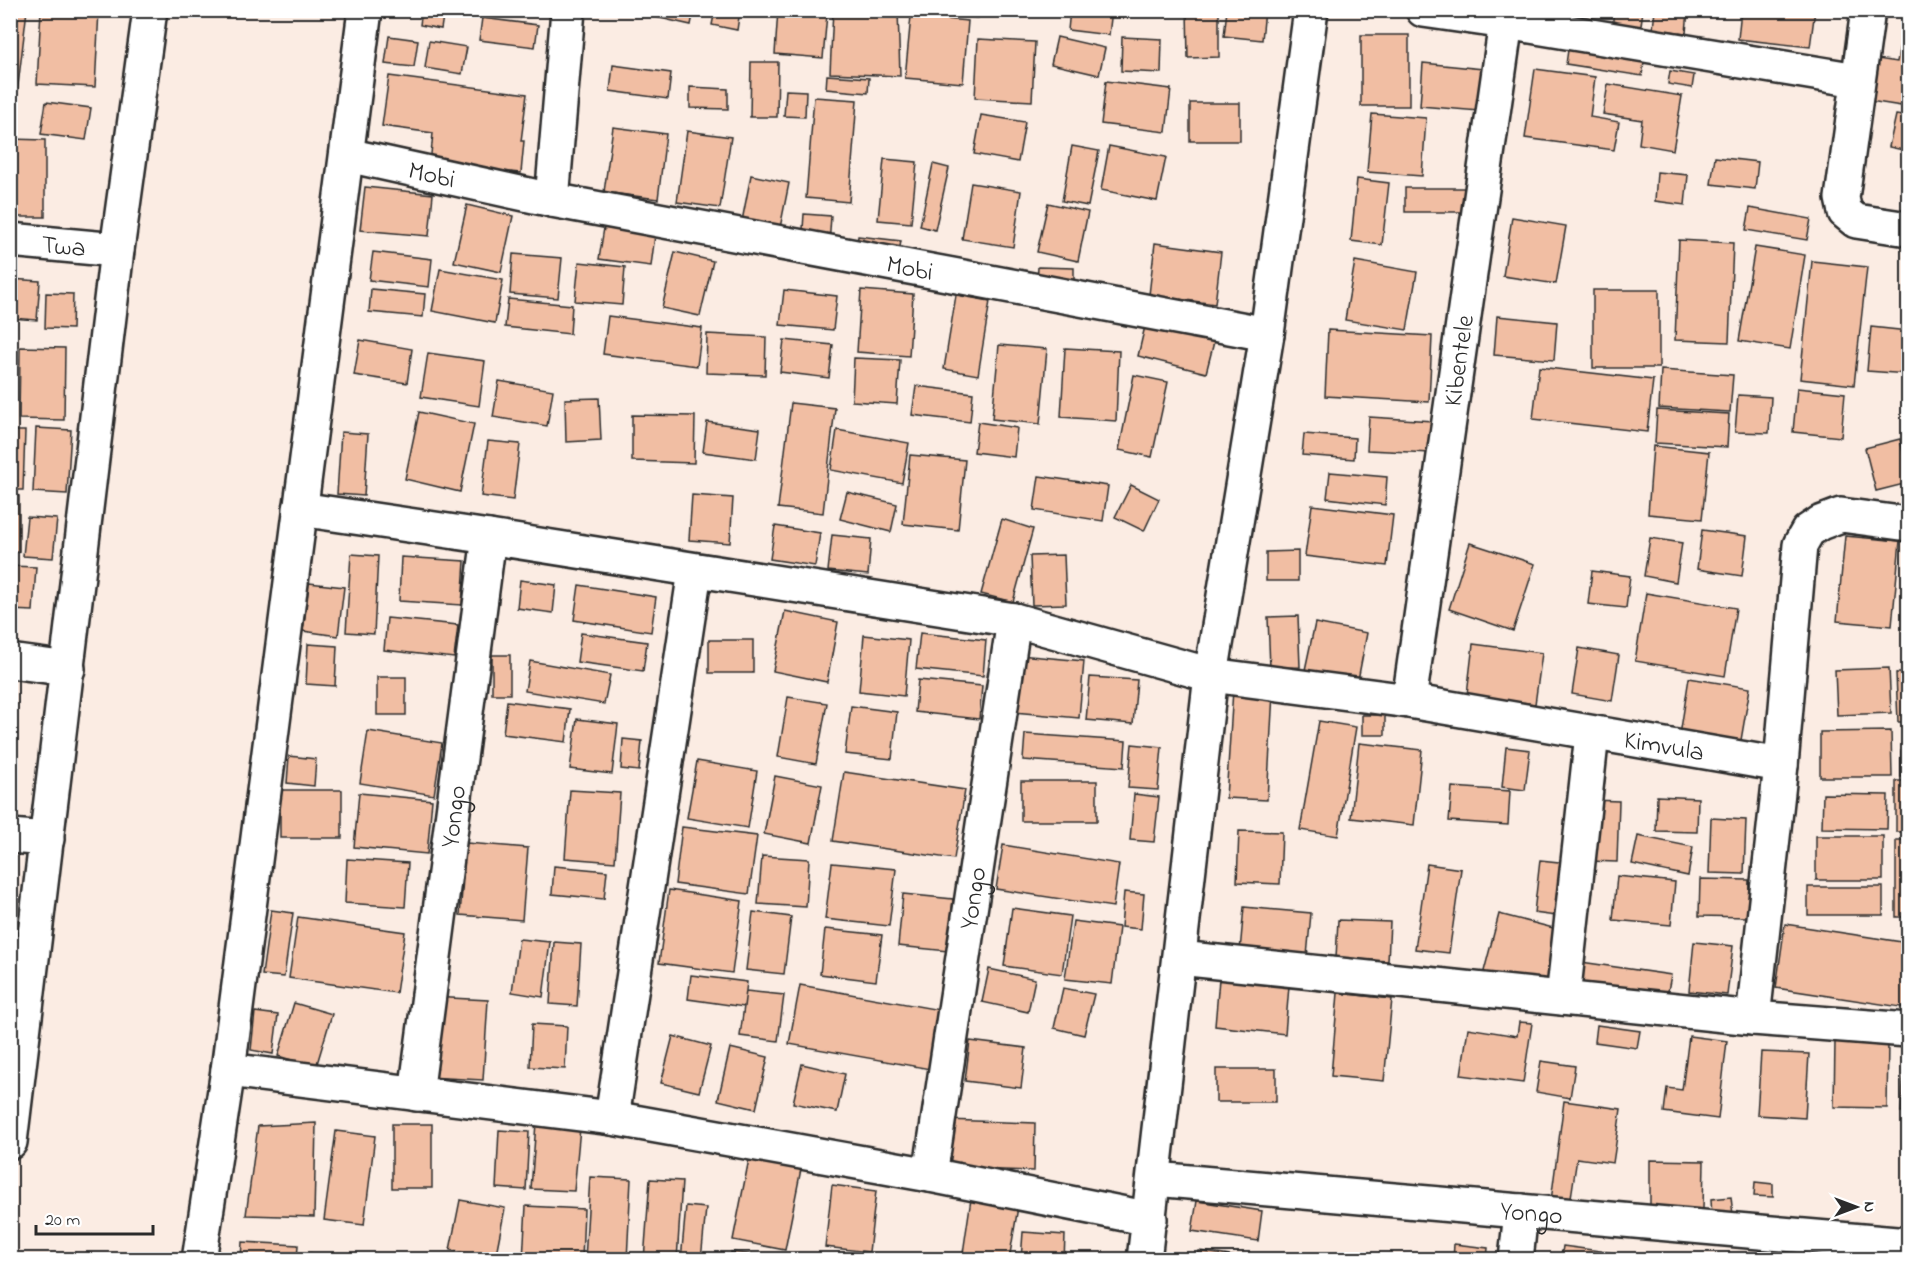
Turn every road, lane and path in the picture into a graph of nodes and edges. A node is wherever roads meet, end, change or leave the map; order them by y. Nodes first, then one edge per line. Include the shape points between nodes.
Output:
1 (150, 10) edge
2 (365, 10) edge
3 (568, 10) edge
4 (1311, 10) edge
5 (1423, 10) edge
6 (1868, 10) edge
7 (1543, 19) edge
8 (1506, 22) junction
9 (1857, 80) junction
10 (347, 155) junction
11 (552, 200) junction
12 (1908, 229) edge
13 (10, 240) edge
14 (117, 250) junction
15 (1268, 334) junction
16 (300, 509) junction
17 (1908, 524) edge
18 (489, 537) junction
19 (695, 571) junction
20 (1014, 620) junction
21 (10, 661) edge
22 (68, 669) junction
23 (1211, 675) junction
24 (1409, 701) junction
25 (1592, 734) junction
26 (1781, 765) junction
27 (10, 836) edge
28 (47, 839) junction
29 (1179, 958) junction
30 (1563, 998) junction
31 (1753, 1018) junction
32 (1908, 1030) edge
33 (228, 1070) junction
34 (416, 1094) junction
35 (612, 1118) junction
36 (10, 1142) edge
37 (930, 1175) junction
38 (1155, 1179) junction
39 (1521, 1211) junction
40 (1150, 1219) junction
41 (1908, 1245) edge
42 (200, 1260) edge
43 (1144, 1260) edge
44 (1516, 1260) edge

1 - 14 street
2 - 10 street
3 - 11 street
4 - 15 street
5 - 8 street
6 - 9 street
7 - 8 street
7 - 9 street
8 - 24 street, Kibentele
9 - 12 street via 1842,198 1845,212 1856,221
10 - 11 street, Mobi
10 - 16 street
11 - 15 street, Mobi
13 - 14 street, Twa
14 - 22 street
15 - 23 street
16 - 18 street
16 - 33 street
17 - 26 street via 1841,515 1808,531 1800,545
18 - 19 street
18 - 34 street, Yongo
19 - 20 street
19 - 35 street
20 - 23 street
20 - 37 street, Yongo
21 - 22 street
22 - 28 street
23 - 24 street, Kimvula
23 - 29 street
24 - 25 street, Kimvula
25 - 26 street, Kimvula
25 - 30 street
26 - 31 street
27 - 28 street
28 - 36 street
29 - 30 street
29 - 38 street
30 - 31 street
31 - 32 street
33 - 34 street
33 - 42 street
34 - 35 street
35 - 37 street
37 - 40 street
38 - 39 street, Yongo
38 - 40 street
39 - 41 street, Yongo
39 - 44 street
40 - 43 street

